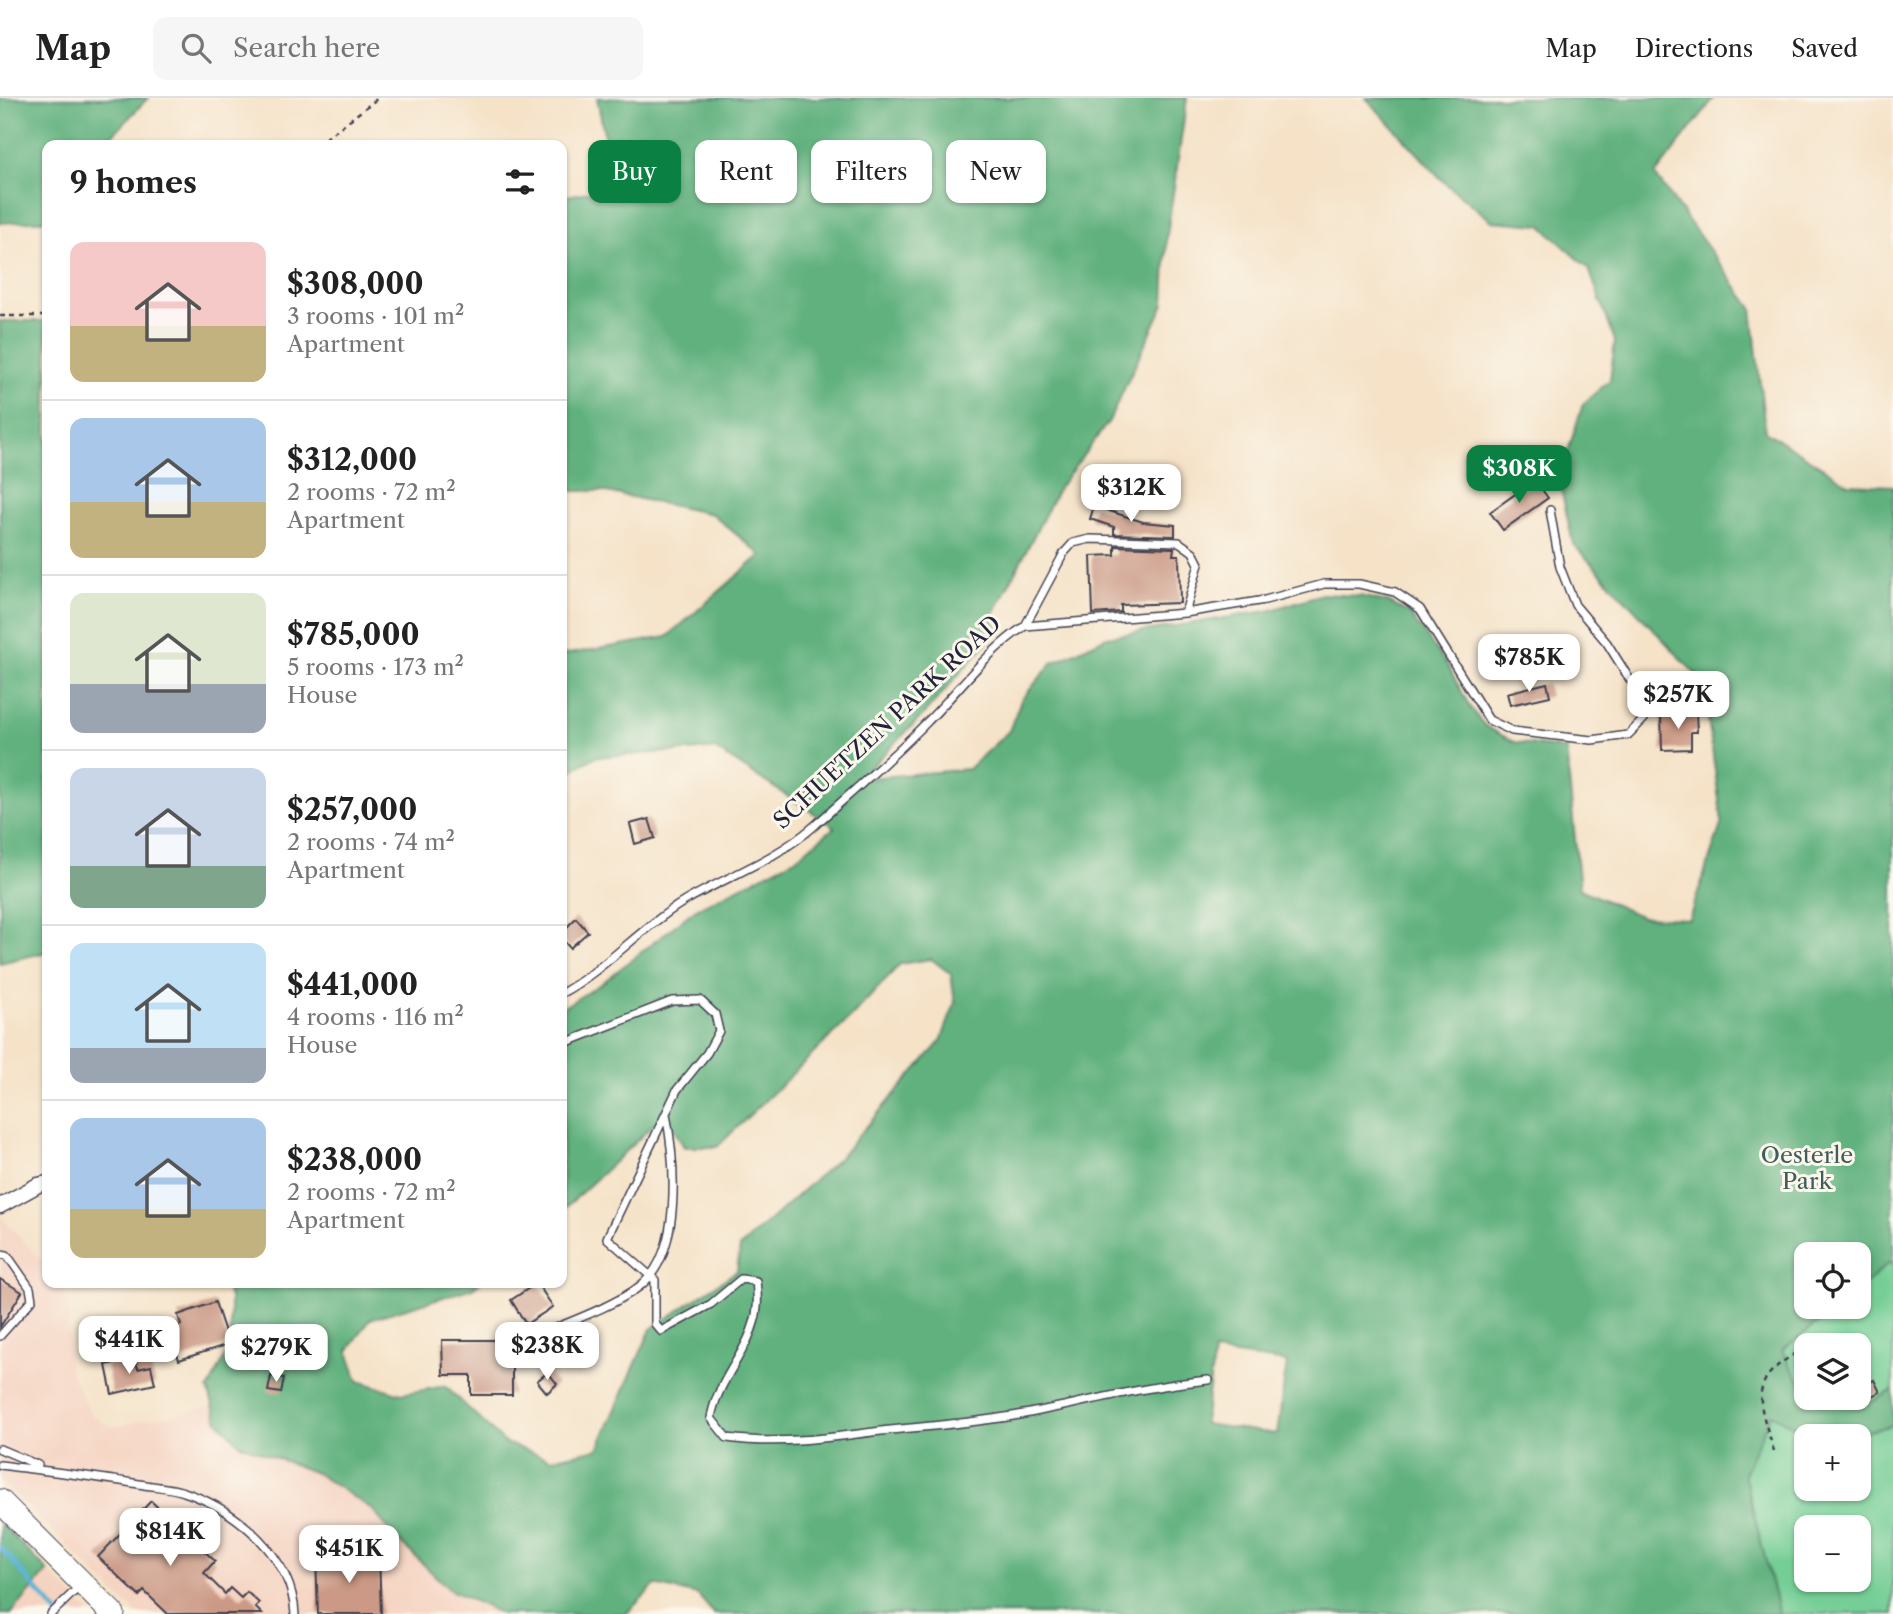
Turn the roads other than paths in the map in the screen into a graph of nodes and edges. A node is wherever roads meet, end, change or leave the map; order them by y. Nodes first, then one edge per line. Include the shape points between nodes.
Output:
1 (1550, 510) dead end
2 (1185, 613) junction
3 (1025, 626) junction
4 (567, 990) edge
5 (567, 1042) edge
6 (666, 1113) junction
7 (42, 1184) edge
8 (0, 1206) edge
9 (0, 1254) edge
10 (651, 1275) junction
11 (0, 1336) edge
12 (519, 1343) dead end
13 (1208, 1380) dead end
14 (0, 1448) edge
15 (0, 1465) edge
16 (52, 1469) junction
17 (0, 1501) edge
18 (75, 1591) junction
19 (51, 1614) edge
20 (113, 1614) edge
21 (295, 1614) edge

1 - 2 lane, SCHUETZEN PARK ROAD via 1560,567 1575,605 1607,643 1637,691 1644,719 1629,734 1592,740 1566,738 1512,731 1489,720 1420,609 1395,592 1359,584 1324,584 1265,600
2 - 3 lane, SCHUETZEN PARK ROAD
2 - 3 lane via 1199,565 1193,552 1179,542 1090,539 1073,543 1064,553
3 - 4 lane, SCHUETZEN PARK ROAD via 1007,638 925,724 810,829 740,874 684,901
5 - 6 lane via 661,1005 700,1000 715,1014 719,1031
6 - 10 lane via 674,1152 673,1217
6 - 10 lane via 607,1238
7 - 8 street
9 - 11 lane via 7,1255 30,1288 32,1300
10 - 12 lane via 640,1287
10 - 13 lane via 657,1291 655,1324 661,1331 711,1304 741,1279 756,1281 757,1310 739,1357 714,1398 711,1418 727,1438 807,1441 961,1423 1163,1384
14 - 16 lane
15 - 16 lane
16 - 21 lane via 186,1492 235,1518 275,1554 294,1595
17 - 18 main road
18 - 19 lane
18 - 20 main road

